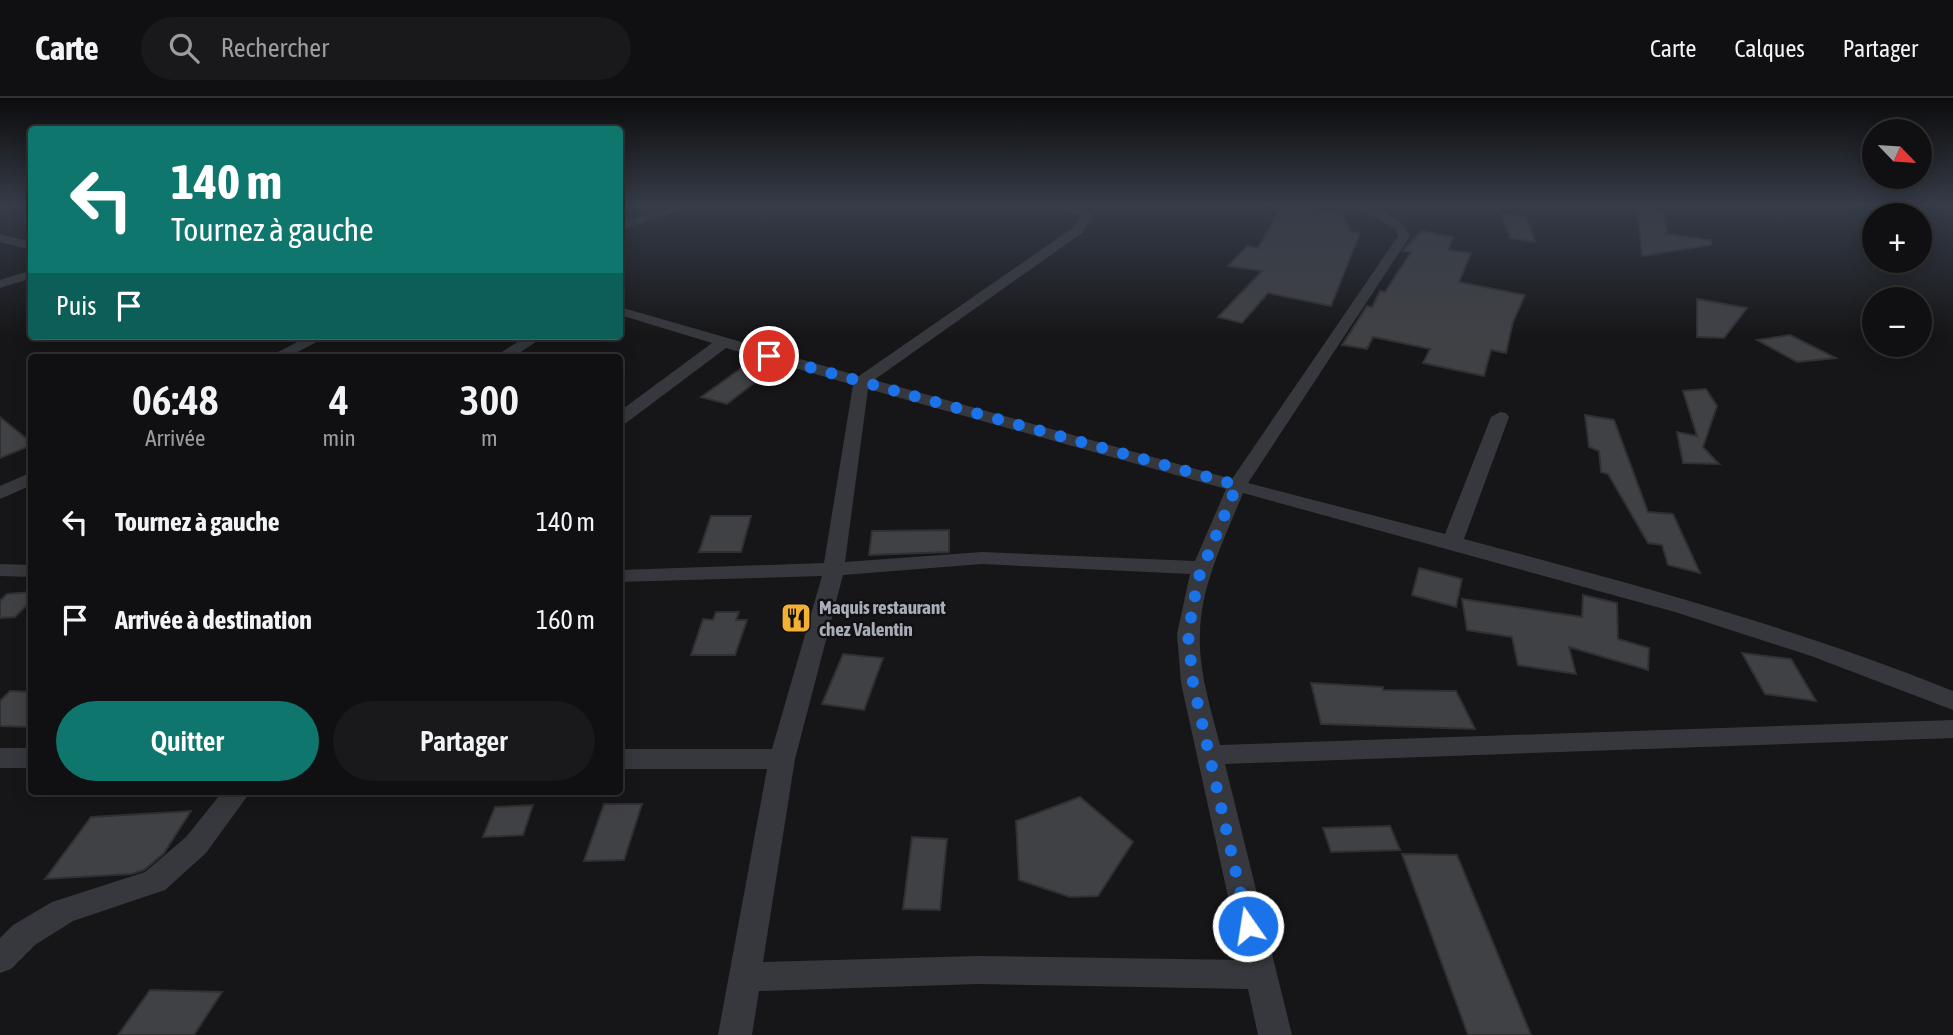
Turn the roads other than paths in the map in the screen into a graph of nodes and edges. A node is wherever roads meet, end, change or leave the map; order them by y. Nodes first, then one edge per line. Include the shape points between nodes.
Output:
1 (1050, 250) edge
2 (1395, 250) edge
3 (28, 275) edge
4 (0, 284) edge
5 (623, 312) edge
6 (312, 340) edge
7 (531, 340) edge
8 (724, 342) junction
9 (282, 354) edge
10 (507, 354) edge
11 (861, 382) junction
12 (623, 417) edge
13 (1500, 417) dead end
14 (28, 479) edge
15 (1237, 485) junction
16 (0, 493) edge
17 (1453, 541) junction
18 (1202, 568) junction
19 (834, 569) junction
20 (0, 570) edge
21 (28, 571) edge
22 (623, 576) edge
23 (1953, 701) edge
24 (1953, 729) edge
25 (1208, 755) junction
26 (0, 758) edge
27 (28, 758) edge
28 (623, 759) edge
29 (782, 759) junction
30 (235, 795) edge
31 (0, 959) edge
32 (1260, 975) junction
33 (744, 977) junction
34 (735, 1035) edge
35 (1275, 1035) edge

1 - 11 street
2 - 15 street
3 - 4 street
5 - 8 street
6 - 9 street
7 - 10 street
8 - 11 street
8 - 12 street
11 - 15 street
11 - 19 street
13 - 17 street
14 - 16 street
15 - 17 street
15 - 18 street
17 - 23 street via 1824,651
18 - 19 street via 982,558
18 - 25 street via 1188,634
19 - 22 street
19 - 29 street
20 - 21 street
24 - 25 street
25 - 32 street
26 - 27 street
28 - 29 street
29 - 33 street
30 - 31 street via 196,845 155,880 63,911 24,935
32 - 33 street via 978,970
32 - 35 street
33 - 34 street

